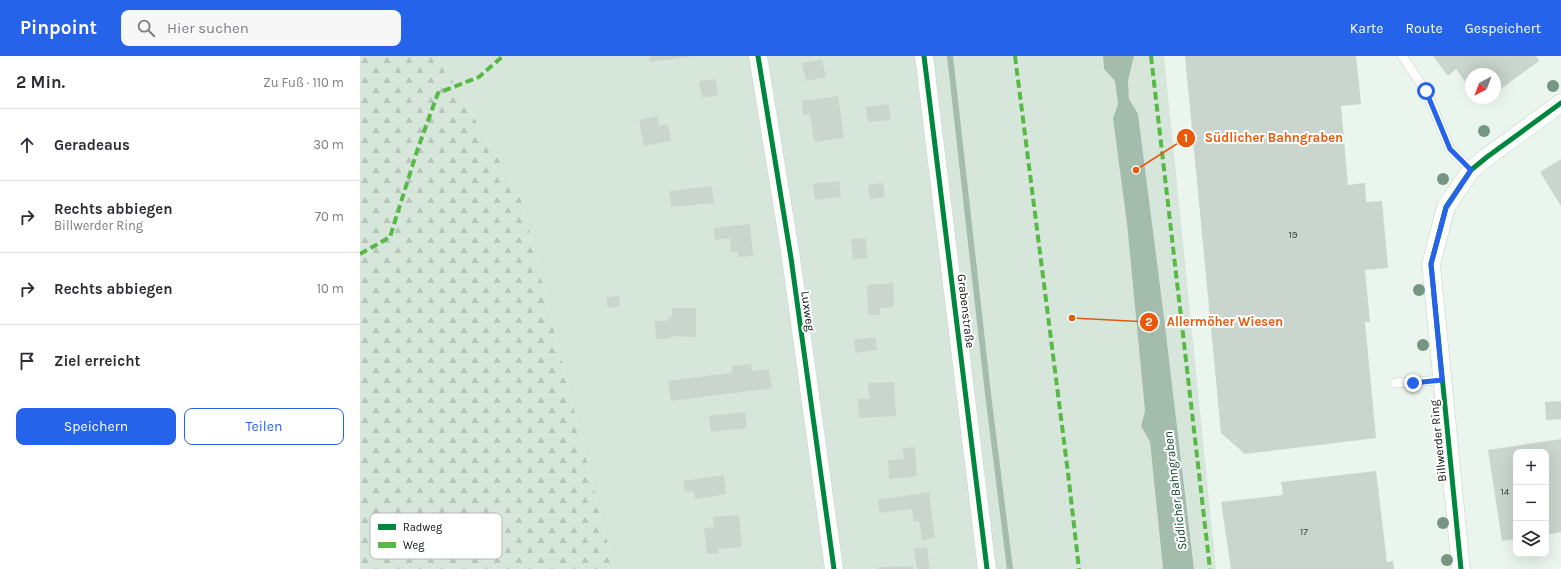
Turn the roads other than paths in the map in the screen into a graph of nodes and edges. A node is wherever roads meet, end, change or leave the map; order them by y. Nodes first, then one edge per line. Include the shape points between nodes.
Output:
1 (758, 56) edge
2 (924, 56) edge
3 (1402, 56) edge
4 (1561, 103) edge
5 (1471, 170) junction
6 (1442, 380) junction
7 (1395, 383) dead end
8 (834, 569) edge
9 (987, 569) edge
10 (1461, 569) edge

1 - 8 street, Luxweg via 791,258
2 - 9 street, Grabenstraße
3 - 5 lane via 1426,91 1450,149
4 - 5 street, Billwerder Ring
5 - 6 street, Billwerder Ring via 1446,208 1431,264
6 - 7 lane
6 - 10 street, Billwerder Ring

